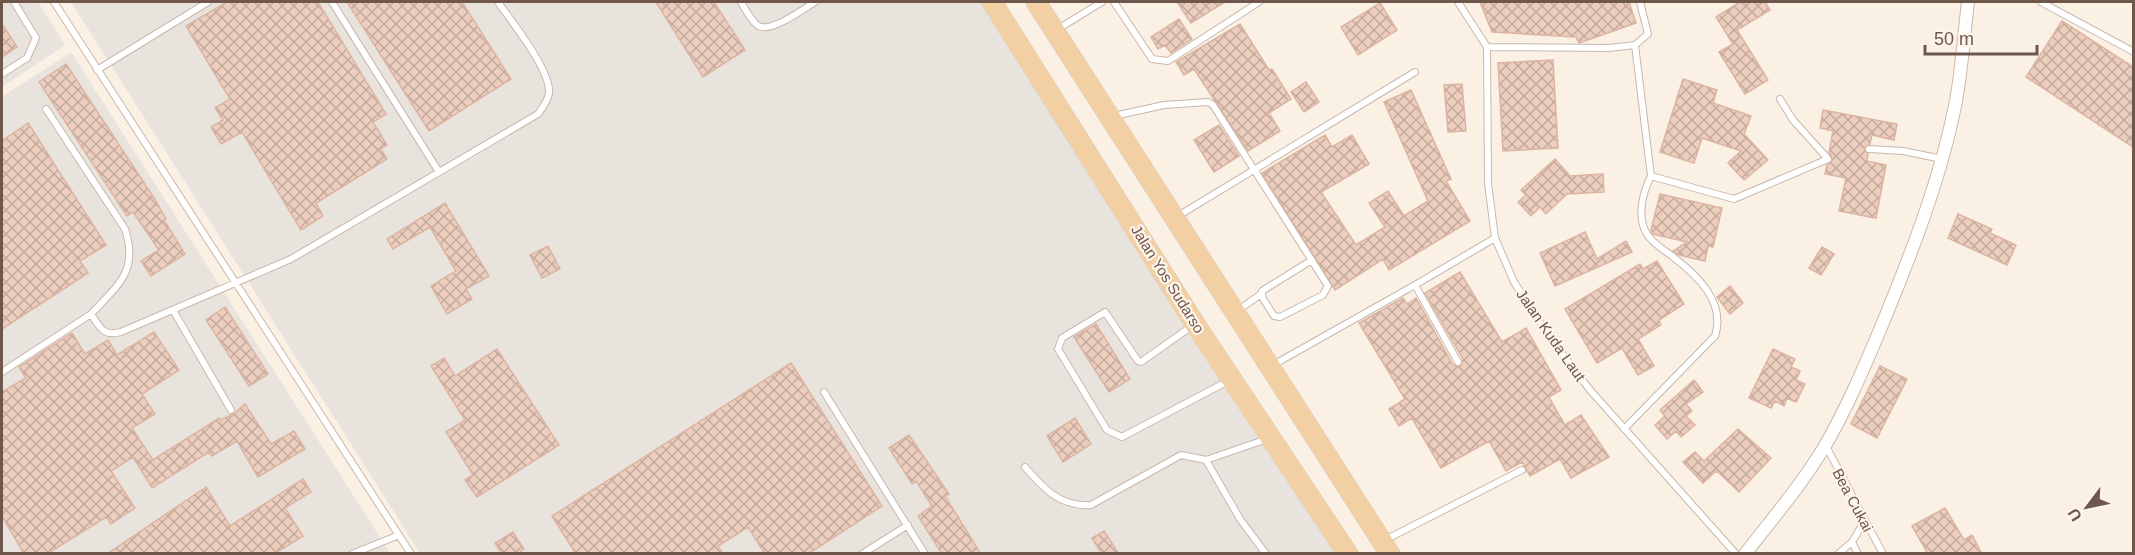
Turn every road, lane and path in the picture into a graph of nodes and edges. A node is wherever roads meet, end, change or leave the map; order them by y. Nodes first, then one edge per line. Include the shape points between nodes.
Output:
1 (14, 2) edge
2 (54, 2) edge
3 (208, 2) edge
4 (332, 2) edge
5 (498, 2) edge
6 (741, 2) edge
7 (815, 2) edge
8 (992, 2) edge
9 (1036, 2) edge
10 (1102, 2) edge
11 (1114, 2) edge
12 (1258, 2) edge
13 (1458, 2) edge
14 (1640, 2) edge
15 (1968, 2) edge
16 (2041, 2) edge
17 (1055, 30) junction
18 (1635, 45) junction
19 (1487, 47) junction
20 (2133, 52) edge
21 (97, 70) junction
22 (1415, 72) dead end
23 (2, 74) edge
24 (1780, 99) dead end
25 (46, 109) dead end
26 (1108, 117) junction
27 (1869, 149) dead end
28 (1942, 159) junction
29 (1252, 170) junction
30 (439, 172) junction
31 (1651, 176) junction
32 (1174, 218) junction
33 (1495, 238) junction
34 (1312, 260) junction
35 (236, 283) junction
36 (1415, 285) junction
37 (1261, 294) junction
38 (173, 310) junction
39 (1236, 311) junction
40 (91, 314) junction
41 (1195, 324) junction
42 (1458, 362) dead end
43 (1270, 366) junction
44 (2, 372) edge
45 (1233, 379) junction
46 (824, 392) dead end
47 (231, 410) dead end
48 (1624, 429) junction
49 (1271, 438) junction
50 (1825, 446) junction
51 (1206, 460) junction
52 (1025, 467) dead end
53 (1522, 470) dead end
54 (1864, 522) junction
55 (908, 525) junction
56 (399, 535) junction
57 (1852, 542) junction
58 (1386, 548) edge
59 (1346, 553) edge
60 (352, 554) edge
61 (411, 554) edge
62 (862, 554) edge
63 (925, 554) edge
64 (1266, 554) edge
65 (1736, 554) edge
66 (1744, 554) edge
67 (1838, 554) edge
68 (1858, 554) edge
69 (1883, 554) edge

1 - 23 lane via 36,38 27,57
2 - 21 lane
3 - 21 lane
4 - 30 lane
5 - 30 lane via 540,66 549,94 538,114
6 - 7 lane via 757,26 764,28
8 - 41 main road, Jalan Yos Sudarso
9 - 17 main road
10 - 17 lane
11 - 12 lane via 1152,59 1159,62 1168,61
13 - 19 lane
14 - 18 lane via 1649,28 1648,34
15 - 28 street via 1956,99
16 - 20 lane
17 - 26 main road
18 - 19 lane
18 - 31 lane
19 - 33 lane, Jalan Kuda Laut via 1488,183
21 - 35 lane
22 - 29 lane
24 - 31 lane via 1828,159 1734,199
25 - 40 lane via 125,229 131,246 124,278
26 - 29 lane via 1164,105 1208,102
26 - 32 main road
27 - 28 lane
28 - 50 street via 1899,284
29 - 32 lane
29 - 34 lane
30 - 35 lane via 291,259
31 - 48 lane via 1643,194 1642,223 1647,235 1693,272 1718,309 1720,322 1715,336
32 - 39 main road
33 - 36 lane
33 - 48 lane, Jalan Kuda Laut via 1514,282 1551,339
34 - 37 lane via 1265,287
34 - 37 lane via 1328,286 1323,295 1276,317
35 - 38 lane
35 - 56 lane
36 - 42 lane
36 - 43 lane
37 - 39 lane
38 - 40 lane via 111,335 103,332
38 - 47 lane
39 - 43 main road
40 - 44 lane
41 - 45 main road, Jalan Yos Sudarso
41 - 45 lane via 1141,362 1105,312 1062,338 1058,349 1107,430 1122,437
43 - 58 main road
45 - 49 main road, Jalan Yos Sudarso
46 - 55 lane
48 - 65 lane, Jalan Kuda Laut
49 - 51 lane
49 - 59 main road, Jalan Yos Sudarso
50 - 54 lane, Bea Cukai
50 - 66 street
51 - 52 lane via 1181,455 1091,505 1076,506 1041,487
51 - 64 lane via 1240,519
53 - 58 lane
54 - 57 lane
54 - 69 lane, Bea Cukai
55 - 62 lane
55 - 63 lane
56 - 60 lane
56 - 61 lane
57 - 67 lane
57 - 68 lane

